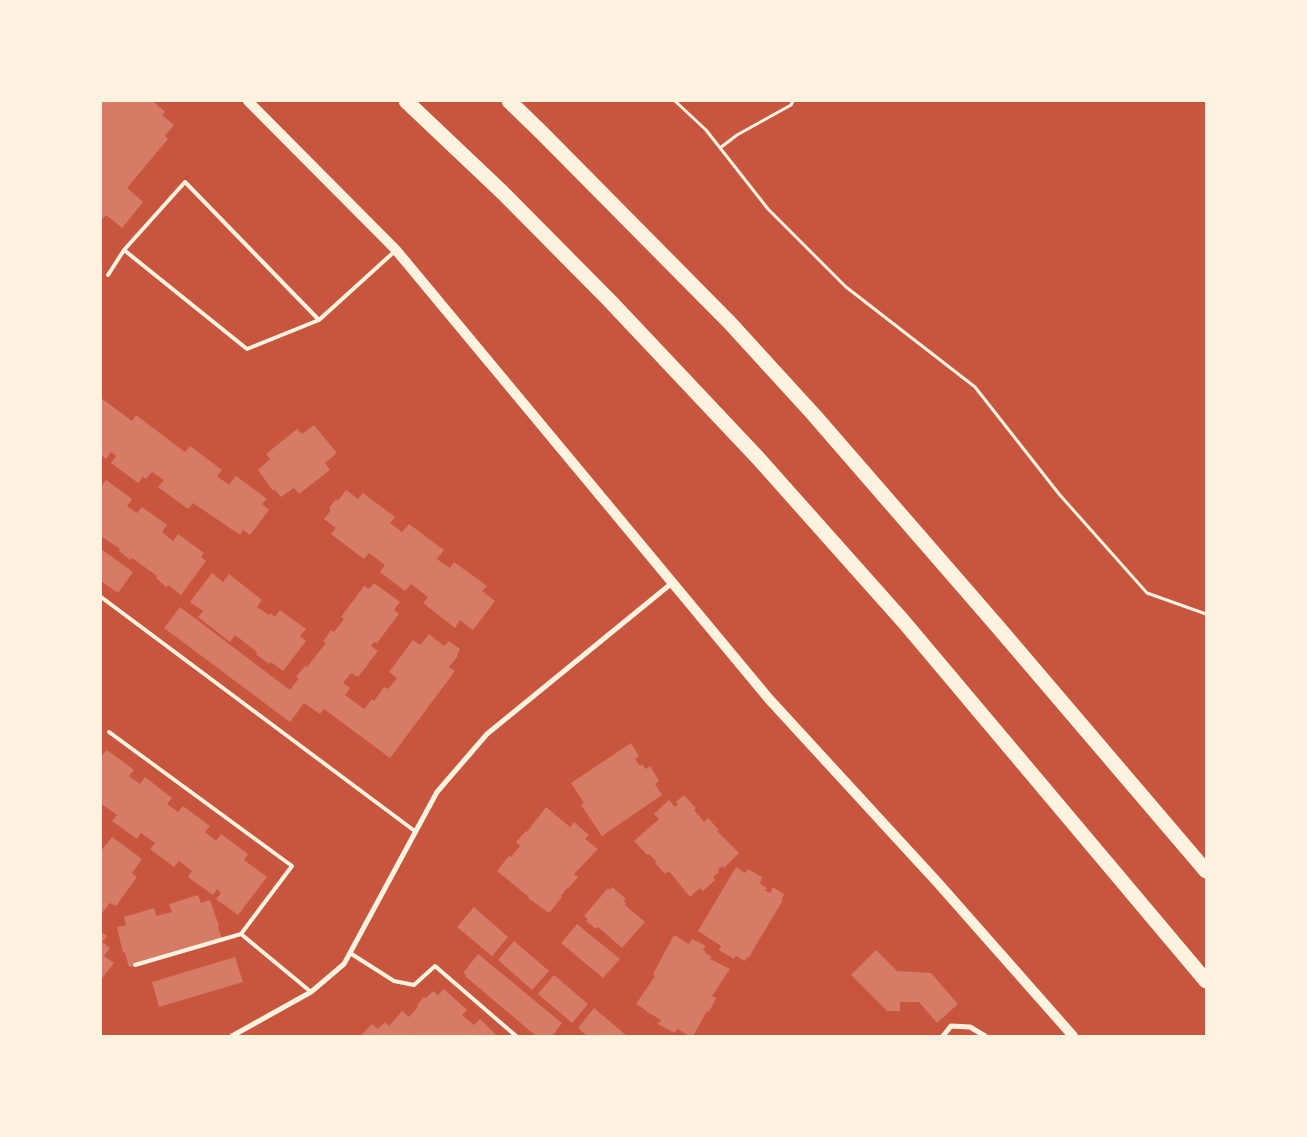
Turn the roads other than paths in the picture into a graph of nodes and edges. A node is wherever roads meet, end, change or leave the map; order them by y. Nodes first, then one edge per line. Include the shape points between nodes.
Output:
1 (248, 101) edge
2 (406, 101) edge
3 (509, 101) edge
4 (124, 250) junction
5 (396, 250) junction
6 (108, 274) dead end
7 (319, 320) junction
8 (672, 583) junction
9 (101, 597) edge
10 (109, 732) dead end
11 (416, 832) junction
12 (1206, 871) edge
13 (241, 934) junction
14 (350, 953) junction
15 (135, 965) dead end
16 (1206, 981) edge
17 (311, 992) junction
18 (232, 1036) edge
19 (516, 1036) edge
20 (943, 1036) edge
21 (985, 1036) edge
22 (1073, 1036) edge

1 - 5 main road
2 - 16 highway via 609,300 758,458 904,622
3 - 12 highway via 730,323 814,415
4 - 6 lane
4 - 7 lane via 247,349
4 - 7 lane via 185,182
5 - 7 lane
5 - 8 main road
8 - 11 street via 487,734 437,792
8 - 22 main road via 769,699
9 - 11 lane
10 - 13 lane via 292,866
11 - 14 street
13 - 15 lane
13 - 17 lane
14 - 17 street via 344,964
14 - 19 lane via 394,981 414,985 435,966
17 - 18 street
20 - 21 street via 951,1026 970,1027

